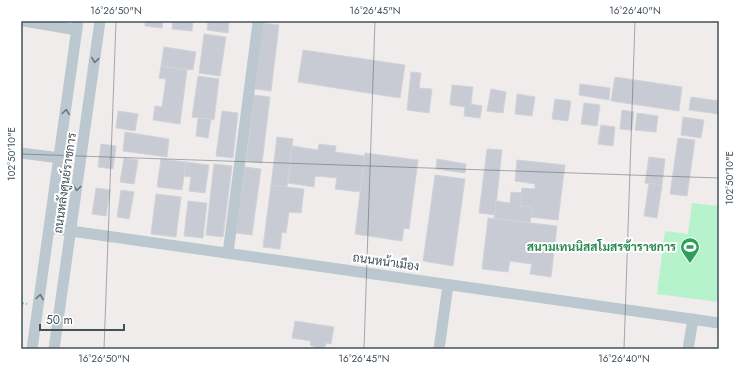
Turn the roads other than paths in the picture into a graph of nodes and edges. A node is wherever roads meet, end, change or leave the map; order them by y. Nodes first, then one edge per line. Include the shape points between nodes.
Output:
1 (24, 21) edge
2 (100, 21) edge
3 (258, 23) dead end
4 (78, 26) edge
5 (21, 153) edge
6 (60, 158) junction
7 (50, 228) junction
8 (71, 232) junction
9 (228, 253) junction
10 (448, 285) junction
11 (693, 319) junction
12 (719, 322) edge
13 (32, 349) edge
14 (54, 349) edge
15 (439, 349) edge
16 (688, 349) edge

1 - 4 street
2 -> 8 street, ถนนหลังศูนย์ราชการ
3 - 9 street
6 -> 4 street, ถนนหลังศูนย์ราชการ
5 - 6 street
6 - 7 street, ถนนหลังศูนย์ราชการ
7 - 8 street, ถนนหน้าเมือง
13 -> 7 street, ถนนหลังศูนย์ราชการ
8 - 9 street, ถนนหน้าเมือง
8 - 14 street, ถนนหลังศูนย์ราชการ
9 - 10 street, ถนนหน้าเมือง
10 - 11 street, ถนนหน้าเมือง
10 - 15 street
11 - 12 street, ถนนหน้าเมือง
11 - 16 street

